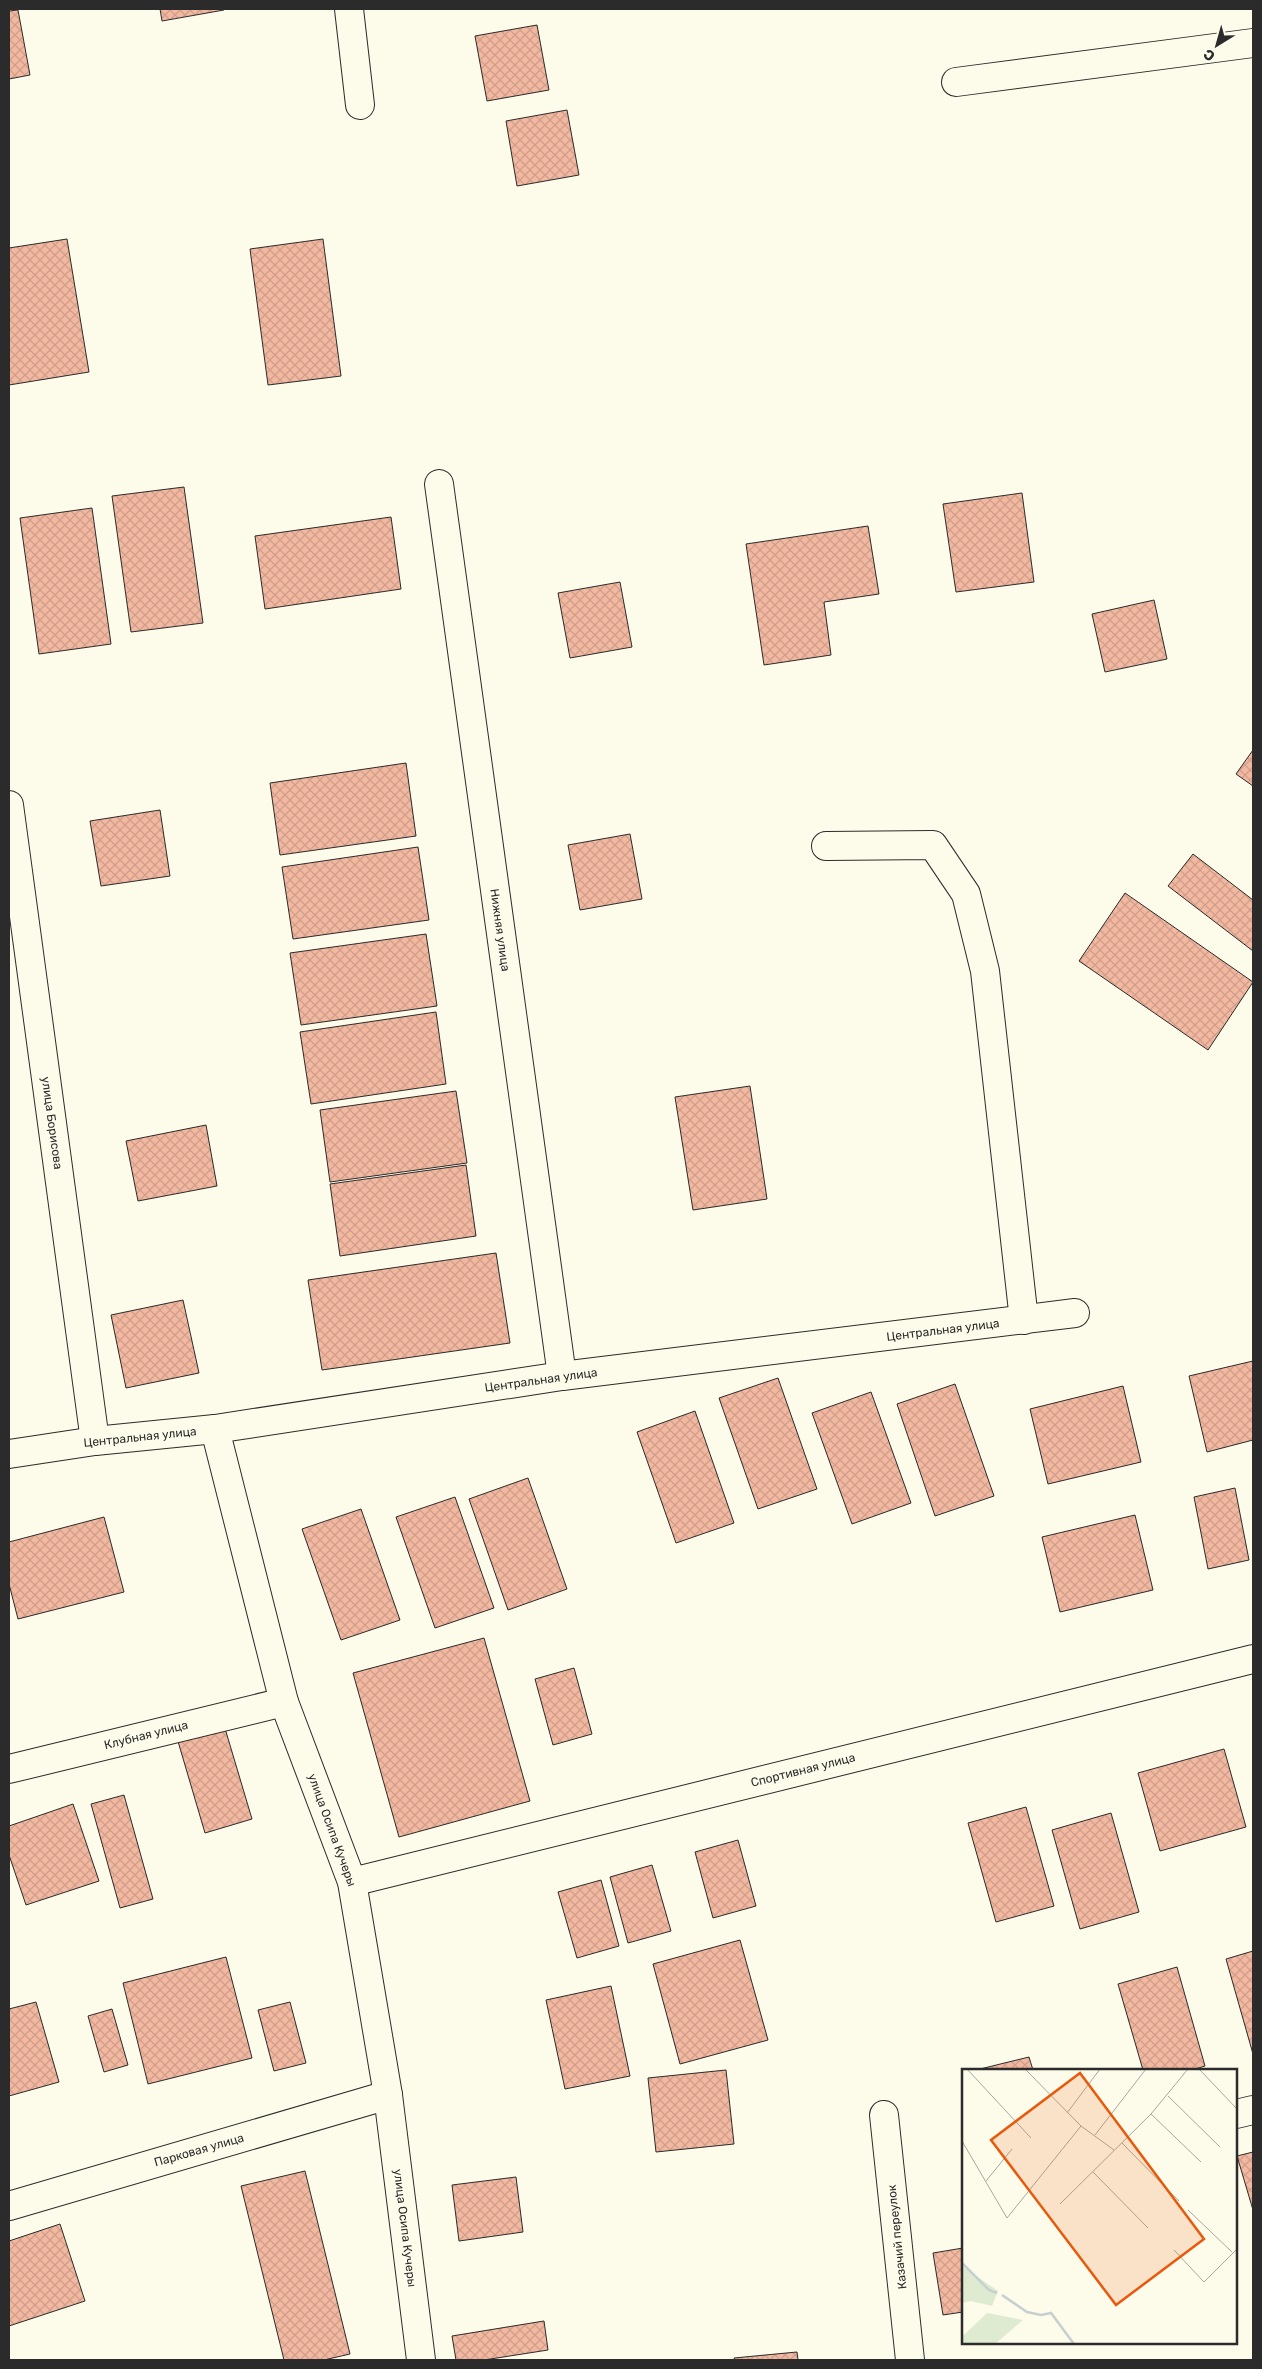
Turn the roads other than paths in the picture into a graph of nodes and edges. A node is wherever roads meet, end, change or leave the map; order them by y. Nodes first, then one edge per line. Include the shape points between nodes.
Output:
1 (349, 9) edge
2 (1253, 43) edge
3 (956, 82) dead end
4 (360, 105) dead end
5 (439, 484) dead end
6 (9, 805) edge
7 (826, 846) dead end
8 (1075, 1313) dead end
9 (1024, 1320) junction
10 (562, 1376) junction
11 (215, 1429) junction
12 (95, 1441) junction
13 (9, 1454) edge
14 (1253, 1659) edge
15 (284, 1702) junction
16 (9, 1769) edge
17 (352, 1882) junction
18 (388, 2095) junction
19 (1253, 2110) edge
20 (884, 2114) dead end
21 (1237, 2114) edge
22 (9, 2206) edge
23 (421, 2360) edge
24 (910, 2360) edge

1 - 4 street
2 - 3 street
5 - 10 street, Нижняя улица
6 - 12 street, улица Борисова
7 - 9 street via 933,845 966,894 985,971
8 - 9 street, Центральная улица
9 - 10 street, Центральная улица
10 - 11 street, Центральная улица
11 - 12 street, Центральная улица
11 - 15 street, улица Осипа Кучеры
12 - 13 street, Центральная улица
14 - 17 street, Спортивная улица
15 - 16 street, Клубная улица
15 - 17 street, улица Осипа Кучеры
17 - 18 street, улица Осипа Кучеры
18 - 22 street, Парковая улица
18 - 23 street, улица Осипа Кучеры
19 - 21 street
20 - 24 street, Казачий переулок

